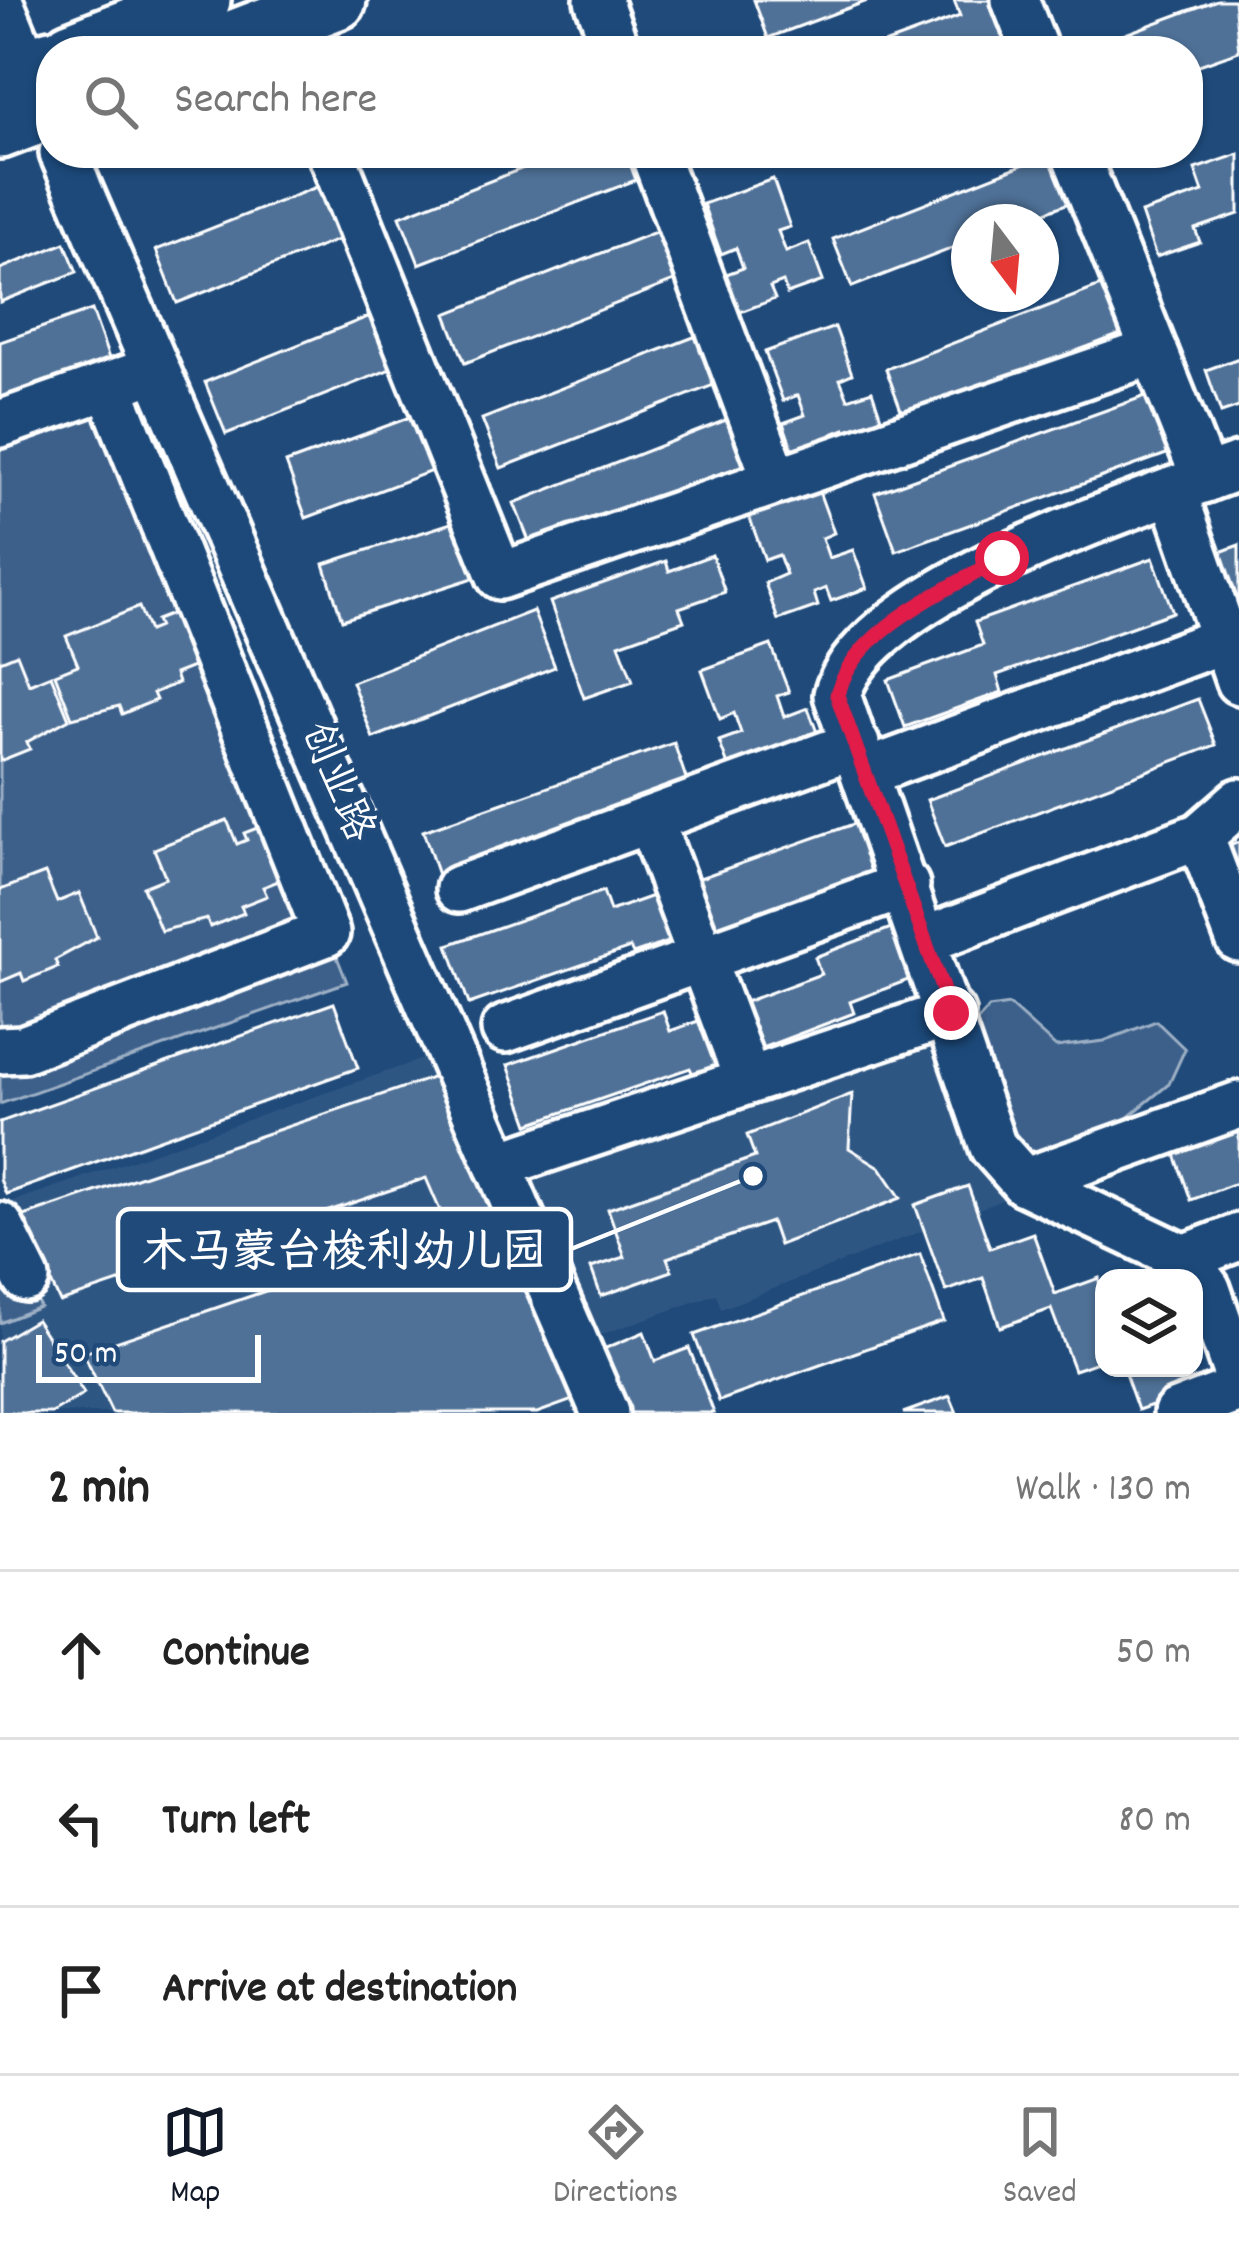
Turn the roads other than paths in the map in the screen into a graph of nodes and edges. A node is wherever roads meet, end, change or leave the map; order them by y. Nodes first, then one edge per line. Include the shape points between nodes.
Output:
1 (201, 0) edge
2 (337, 0) edge
3 (598, 0) edge
4 (1015, 0) edge
5 (0, 3) edge
6 (142, 36) edge
7 (286, 36) edge
8 (611, 36) edge
9 (1029, 36) edge
10 (36, 88) edge
11 (70, 168) edge
12 (338, 168) edge
13 (660, 168) edge
14 (1081, 168) edge
15 (1154, 351) junction
16 (156, 369) junction
17 (109, 386) junction
18 (0, 424) edge
19 (1205, 479) edge
20 (776, 481) junction
21 (1234, 652) edge
22 (862, 758) junction
23 (1239, 802) edge
24 (650, 820) junction
25 (1199, 836) junction
26 (906, 885) junction
27 (459, 890) dead end
28 (1239, 939) edge
29 (925, 940) junction
30 (702, 959) junction
31 (951, 1013) junction
32 (505, 1029) dead end
33 (0, 1050) edge
34 (748, 1082) junction
35 (1239, 1105) edge
36 (498, 1166) junction
37 (1024, 1182) junction
38 (0, 1226) edge
39 (1239, 1238) edge
40 (1184, 1258) junction
41 (26, 1278) dead end
42 (1239, 1380) edge
43 (1239, 1389) edge
44 (604, 1413) edge
45 (1178, 1413) edge

1 - 6 main road
2 - 7 main road
3 - 8 street
4 - 9 street
5 - 10 street, 创业路
11 - 16 street, 创业路
12 - 20 street via 500,576
13 - 20 street
14 - 15 street
15 - 19 street
15 - 20 street
16 - 17 street
16 - 36 street, 创业路
17 - 18 street
17 - 33 street via 326,933 23,1049
19 - 21 street
19 - 22 street via 1002,558 888,626 843,673 837,695
21 - 22 street
22 - 24 street
22 - 26 street
23 - 25 street
24 - 27 street
24 - 30 street
25 - 28 street
25 - 29 street
26 - 29 street
26 - 30 street
29 - 31 street
30 - 32 street
30 - 34 street
31 - 34 street
31 - 37 street via 993,1147
34 - 36 street
35 - 37 street
36 - 44 street, 创业路
37 - 40 street
38 - 41 street
39 - 40 street
40 - 42 street via 1207,1289
43 - 45 street

